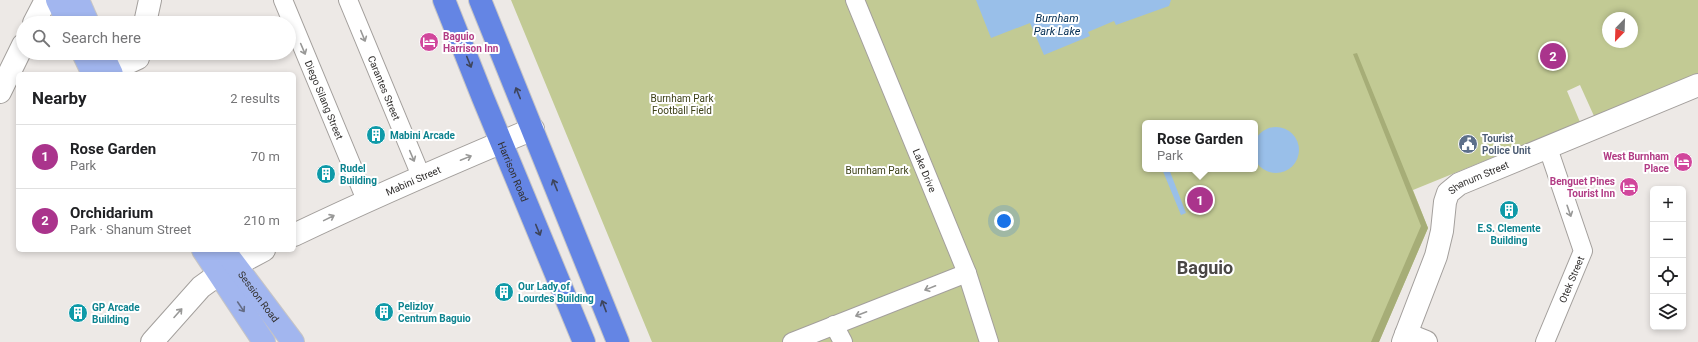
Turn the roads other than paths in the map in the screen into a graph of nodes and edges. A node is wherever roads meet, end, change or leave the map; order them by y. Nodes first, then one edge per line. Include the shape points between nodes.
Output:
1 (46, 0) edge
2 (57, 0) edge
3 (78, 0) edge
4 (150, 0) edge
5 (283, 0) edge
6 (348, 0) edge
7 (444, 0) edge
8 (480, 0) edge
9 (855, 0) edge
10 (38, 16) edge
11 (65, 16) edge
12 (85, 16) edge
13 (147, 16) edge
14 (290, 16) edge
15 (296, 31) edge
16 (16, 59) edge
17 (93, 60) edge
18 (131, 60) edge
19 (104, 68) edge
20 (1698, 85) edge
21 (0, 92) edge
22 (533, 129) junction
23 (501, 142) junction
24 (1548, 148) junction
25 (421, 176) junction
26 (366, 200) junction
27 (296, 234) edge
28 (207, 252) edge
29 (258, 252) edge
30 (226, 263) edge
31 (966, 273) junction
32 (834, 325) junction
33 (1404, 338) edge
34 (152, 342) edge
35 (264, 342) edge
36 (293, 342) edge
37 (584, 342) edge
38 (618, 342) edge
39 (792, 342) edge
40 (843, 342) edge
41 (989, 342) edge
42 (1426, 342) edge
43 (1545, 342) edge

1 - 10 street
2 - 11 main road
3 - 12 main road
4 - 13 street
5 -> 14 street, Diego Silang Street
6 -> 25 street, Carantes Street
7 -> 23 highway, Harrison Road
22 -> 8 highway
9 - 31 street, Lake Drive
15 -> 26 street, Diego Silang Street
16 - 21 street
17 - 19 main road
18 - 19 street
20 - 24 street, Shanum Street
22 - 23 street, Mabini Street
38 -> 22 highway
25 -> 23 street, Mabini Street
23 -> 37 highway, Harrison Road
24 - 33 street, Shanum Street via 1459,184 1448,193 1436,256
24 -> 43 street, Otek Street via 1583,251
25 - 26 street, Mabini Street
27 -> 26 street, Mabini Street
28 - 30 main road, Session Road
29 - 30 street
34 -> 30 street
30 -> 35 main road, Session Road
30 - 36 main road, Session Road
31 -> 32 street
31 - 41 street, Lake Drive
32 - 39 street
32 - 40 street
33 - 42 street

